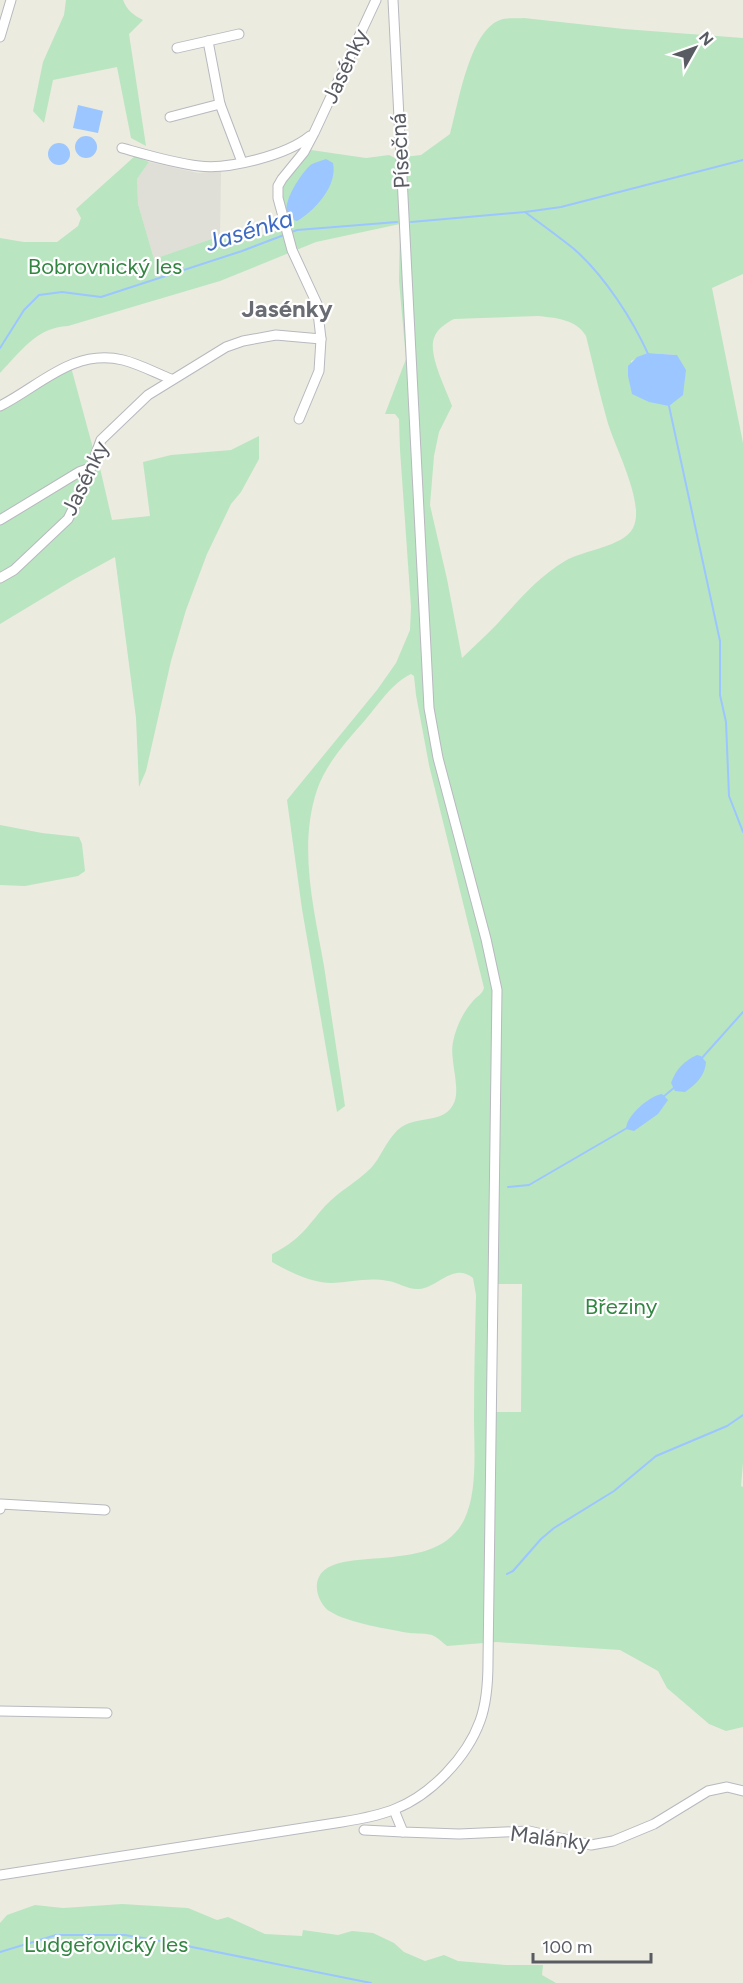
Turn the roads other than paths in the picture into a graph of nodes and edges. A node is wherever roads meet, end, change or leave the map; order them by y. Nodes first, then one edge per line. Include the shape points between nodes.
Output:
1 (11, 0) edge
2 (376, 0) edge
3 (393, 0) edge
4 (239, 34) dead end
5 (0, 37) edge
6 (208, 41) junction
7 (177, 48) dead end
8 (219, 104) junction
9 (170, 117) dead end
10 (314, 133) junction
11 (122, 148) dead end
12 (242, 162) junction
13 (321, 339) junction
14 (171, 379) junction
15 (0, 406) edge
16 (299, 419) dead end
17 (90, 468) junction
18 (0, 520) edge
19 (0, 579) edge
20 (0, 1509) edge
21 (105, 1510) dead end
22 (0, 1712) edge
23 (107, 1713) dead end
24 (743, 1791) edge
25 (394, 1810) junction
26 (364, 1830) dead end
27 (403, 1832) junction
28 (0, 1875) edge

1 - 5 street
2 - 10 street, Jasénky
3 - 25 street, Písečná via 430,718 497,990 488,1662 484,1706 466,1748 431,1787
4 - 6 street
6 - 7 street
6 - 8 street
8 - 9 street
8 - 12 street
10 - 12 street via 292,149
10 - 13 street, Jasénky via 278,186 278,198 292,250 317,304
11 - 12 street via 201,167
13 - 14 street, Jasénky via 276,335 243,340
13 - 16 street, Jasénky via 319,371
14 - 15 street via 124,360 94,358 58,369
14 - 17 street, Jasénky via 100,440
17 - 18 street
17 - 19 street, Jasénky via 68,519
20 - 21 street via 1,1504
22 - 23 street
24 - 27 street, Malánky via 727,1787 708,1791 654,1824 598,1844 518,1830
25 - 27 street
25 - 28 street via 342,1822
26 - 27 street, Malánky

